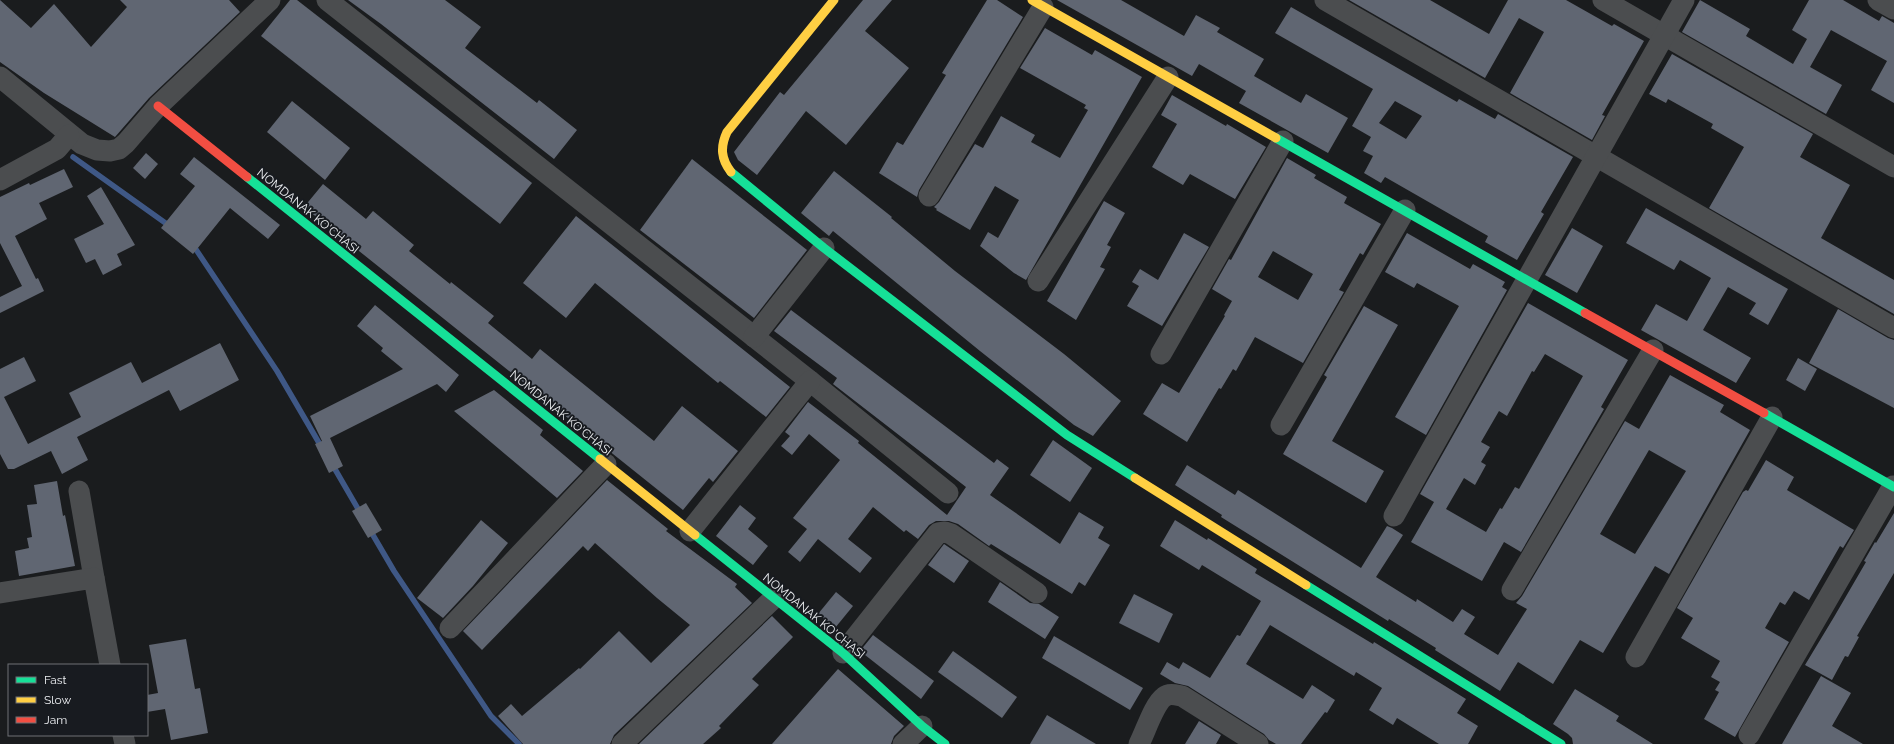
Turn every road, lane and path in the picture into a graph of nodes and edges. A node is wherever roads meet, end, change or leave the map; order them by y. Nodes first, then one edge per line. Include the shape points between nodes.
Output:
1 (270, 0) edge
2 (328, 0) edge
3 (834, 0) edge
4 (1325, 0) edge
5 (1603, 0) edge
6 (1684, 0) edge
7 (1878, 0) edge
8 (1037, 3) edge
9 (1894, 9) edge
10 (1664, 35) junction
11 (0, 77) edge
12 (1168, 77) junction
13 (158, 106) junction
14 (69, 135) junction
15 (1283, 141) junction
16 (1597, 156) junction
17 (1894, 167) edge
18 (0, 180) edge
19 (929, 196) dead end
20 (1405, 210) junction
21 (824, 248) junction
22 (1528, 279) junction
23 (1038, 281) dead end
24 (1894, 328) edge
25 (754, 337) junction
26 (1653, 350) junction
27 (1161, 354) dead end
28 (810, 380) junction
29 (1772, 417) junction
30 (1281, 425) dead end
31 (606, 464) junction
32 (1893, 486) edge
33 (79, 491) dead end
34 (948, 493) dead end
35 (1394, 516) dead end
36 (690, 532) junction
37 (94, 578) junction
38 (1512, 590) dead end
39 (0, 593) edge
40 (1036, 593) dead end
41 (774, 598) junction
42 (450, 628) dead end
43 (843, 654) junction
44 (1636, 657) dead end
45 (110, 664) edge
46 (922, 726) junction
47 (1749, 735) dead end
48 (622, 744) edge
49 (903, 744) edge
50 (945, 744) edge
51 (1140, 744) edge
52 (1258, 744) edge
53 (1560, 744) edge

1 - 13 street
2 - 25 street
3 - 21 street via 727,132 721,144 722,155 733,175
4 - 16 street
5 - 10 street
6 - 10 street
7 - 9 street
8 - 12 street
8 - 19 street
10 - 16 street
10 - 17 street
11 - 14 street
12 - 15 street
12 - 23 street
13 - 14 street via 118,149 97,150
13 - 31 street, NOMDANAK KO'CHASI
14 - 18 street via 57,149
15 - 20 street
15 - 27 street
16 - 22 street
16 - 24 street
20 - 22 street
20 - 30 street
21 - 25 street
21 - 53 street via 1067,435
22 - 26 street
22 - 35 street
25 - 28 street
26 - 29 street
26 - 38 street
28 - 34 street
28 - 36 street
29 - 32 street
29 - 44 street
31 - 36 street, NOMDANAK KO'CHASI
31 - 42 street
32 - 47 street
33 - 37 street
36 - 41 street, NOMDANAK KO'CHASI
37 - 39 street
37 - 45 street
40 - 43 street via 951,534 938,533
41 - 43 street, NOMDANAK KO'CHASI
41 - 48 street
43 - 46 street, NOMDANAK KO'CHASI
46 - 49 street
46 - 50 street, NOMDANAK KO'CHASI
51 - 52 street via 1158,704 1164,696 1173,694 1182,696

